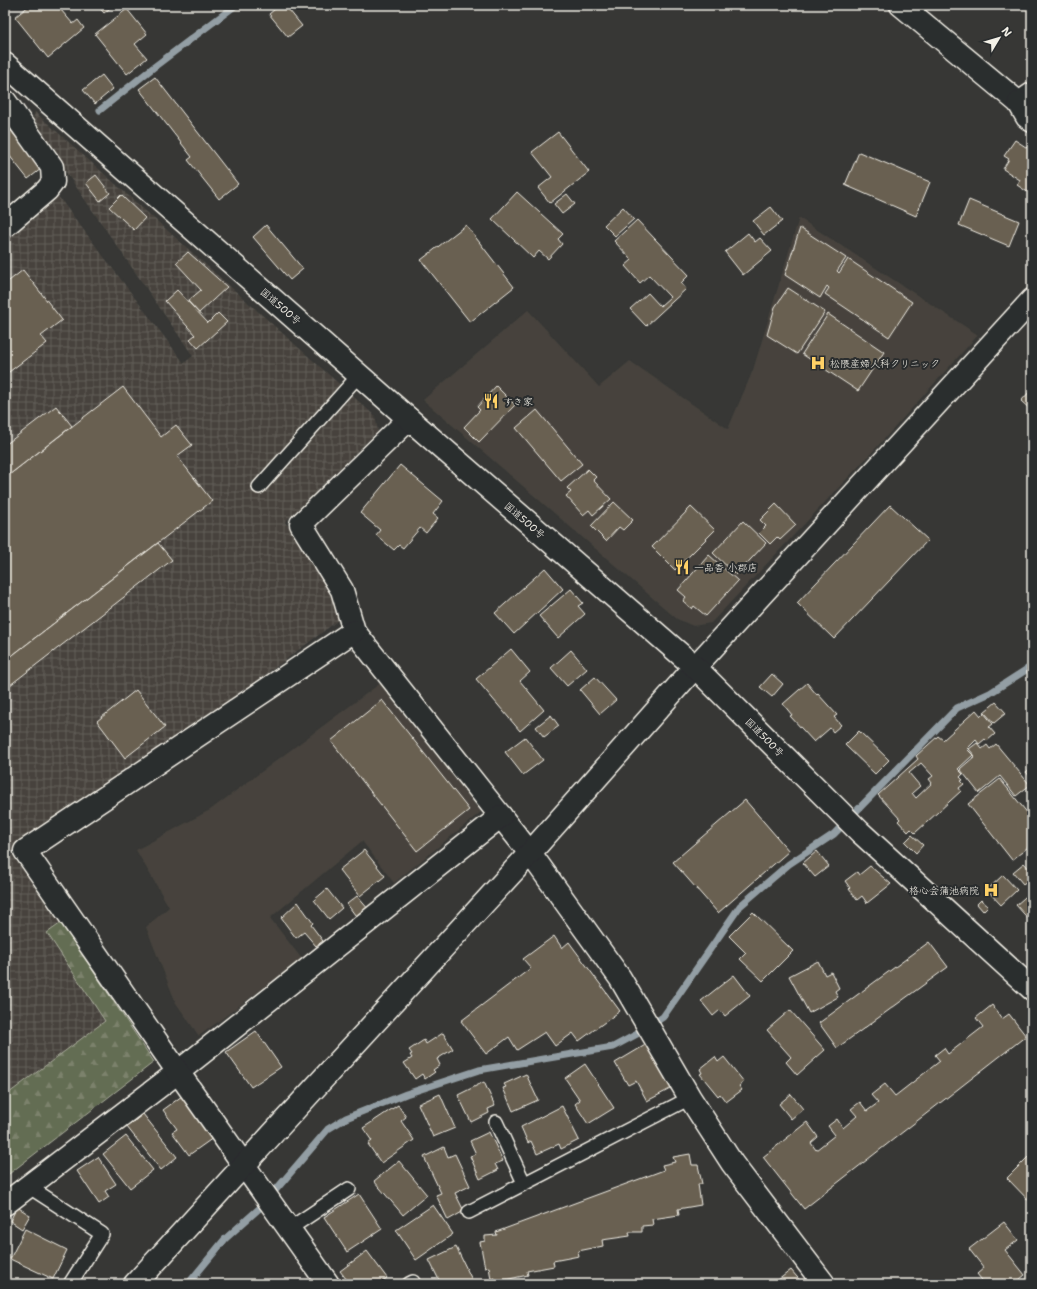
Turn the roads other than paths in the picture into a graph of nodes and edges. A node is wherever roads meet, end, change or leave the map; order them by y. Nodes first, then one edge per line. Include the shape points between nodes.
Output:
1 (901, 5) edge
2 (5, 64) edge
3 (1026, 99) edge
4 (5, 101) edge
5 (1032, 122) edge
6 (5, 226) edge
7 (1032, 300) edge
8 (359, 375) junction
9 (409, 419) junction
10 (259, 487) dead end
11 (354, 631) junction
12 (695, 667) junction
13 (501, 816) junction
14 (530, 853) junction
15 (1032, 989) edge
16 (178, 1072) junction
17 (690, 1098) junction
18 (496, 1122) dead end
19 (244, 1166) junction
20 (524, 1183) junction
21 (28, 1186) junction
22 (349, 1189) dead end
23 (5, 1204) edge
24 (469, 1212) dead end
25 (289, 1229) junction
26 (70, 1284) edge
27 (135, 1284) edge
28 (328, 1284) edge
29 (409, 1284) edge
30 (414, 1284) edge
31 (824, 1284) edge

1 - 3 main road
2 - 8 main road, 国道500号
3 - 5 main road via 1027,117
4 - 6 main road via 52,167 53,182
7 - 12 main road
8 - 9 main road, 国道500号
8 - 10 lane
9 - 11 main road via 301,524 342,590
9 - 12 main road, 国道500号
11 - 13 main road
11 - 16 main road via 25,851
12 - 14 main road
12 - 15 main road, 国道500号 via 860,832
13 - 14 main road
13 - 16 main road
14 - 17 main road via 620,978
14 - 19 main road
16 - 19 main road
16 - 21 main road
17 - 20 lane
17 - 31 main road via 732,1163
18 - 20 lane
19 - 25 main road
19 - 27 main road
20 - 24 lane
21 - 23 main road
21 - 26 lane via 102,1234
22 - 25 lane
25 - 28 main road
29 - 30 lane

